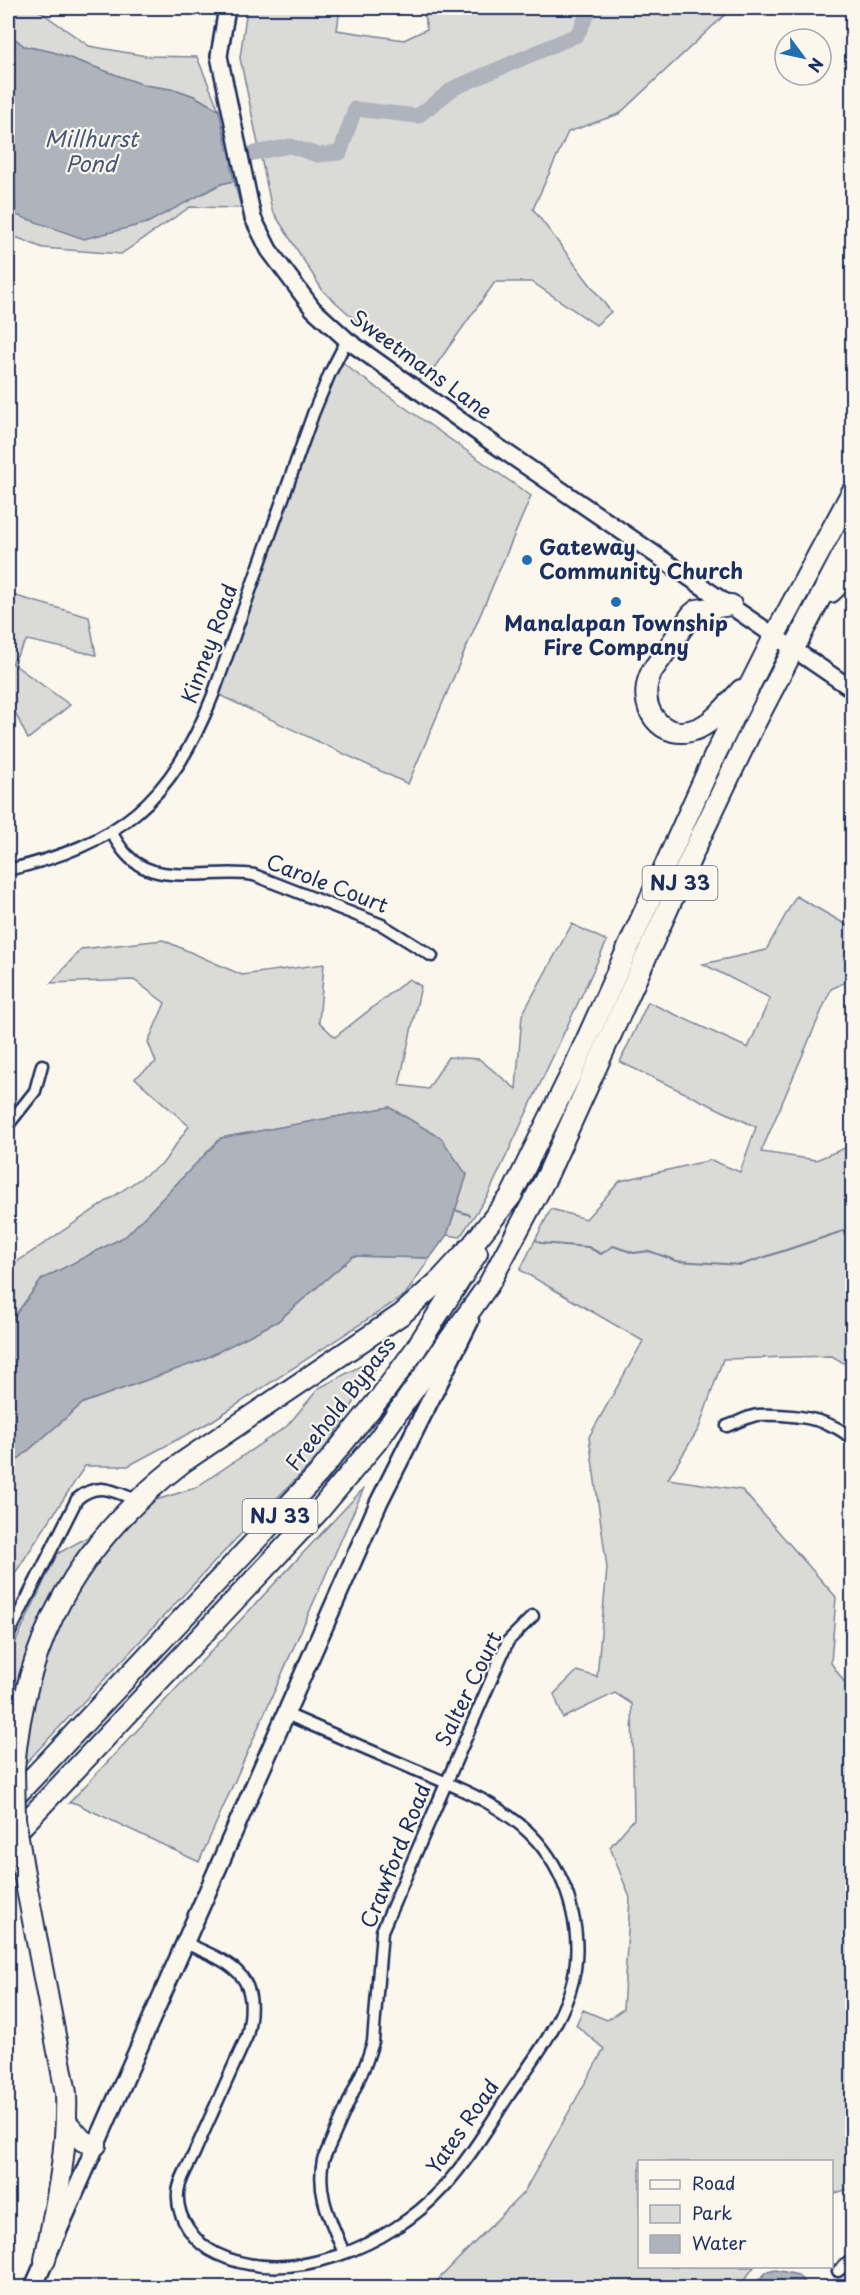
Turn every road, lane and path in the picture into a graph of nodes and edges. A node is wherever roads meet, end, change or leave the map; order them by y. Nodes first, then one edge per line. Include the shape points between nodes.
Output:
1 (227, 8) edge
2 (347, 340) junction
3 (852, 492) edge
4 (852, 537) edge
5 (852, 571) edge
6 (731, 605) junction
7 (812, 612) junction
8 (775, 634) junction
9 (793, 648) junction
10 (752, 680) junction
11 (852, 689) edge
12 (111, 832) junction
13 (8, 870) edge
14 (432, 957) dead end
15 (42, 1065) dead end
16 (8, 1125) edge
17 (510, 1196) junction
18 (489, 1284) junction
19 (727, 1426) dead end
20 (852, 1439) edge
21 (136, 1500) junction
22 (533, 1616) dead end
23 (8, 1636) edge
24 (286, 1714) junction
25 (446, 1783) junction
26 (8, 1804) edge
27 (8, 1841) edge
28 (186, 1942) junction
29 (67, 2122) junction
30 (96, 2145) junction
31 (344, 2253) junction
32 (45, 2260) junction
33 (852, 2260) edge
34 (838, 2271) dead end
35 (33, 2288) edge

1 - 2 street, Sweetmans Lane via 219,56 253,218 305,299
2 - 6 street, Sweetmans Lane
2 - 12 street, Kinney Road via 313,414 195,739 162,788
3 - 8 highway, NJ 33
4 - 7 highway, NJ 33
5 - 7 highway
6 - 8 street, Sweetmans Lane
6 - 10 highway via 692,614 652,671 645,686 646,703 651,715 664,726 677,731 692,730 715,716
7 - 9 highway, NJ 33
8 - 9 street, Sweetmans Lane
8 - 10 highway, NJ 33
9 - 11 street, Sweetmans Lane
9 - 18 highway, NJ 33 via 698,842 548,1176
10 - 17 highway, NJ 33 via 567,1082
12 - 13 street, Kinney Road via 60,856
12 - 14 street, Carole Court via 127,856 151,871 254,876 382,925
15 - 16 street via 35,1091
17 - 21 highway via 467,1251 402,1314 183,1462
17 - 26 highway, Freehold Bypass / NJ 33 via 421,1341 346,1441 274,1523
18 - 24 main road via 379,1502
18 - 27 highway, NJ 33 via 385,1431 317,1513
19 - 20 street via 756,1415 807,1418 844,1431
21 - 23 street via 102,1489 87,1490 77,1499
21 - 29 highway, bridge via 85,1560 50,1621 27,1684 14,1769 15,1818 64,2082
22 - 25 street, Salter Court via 508,1641
24 - 25 street, Yates Road
24 - 28 main road
25 - 31 street, Crawford Road via 382,1930 373,2042 323,2160 320,2187
25 - 31 street, Yates Road via 507,1813 537,1841 554,1864 568,1896 576,1931 570,1990 551,2032 475,2147 440,2192 391,2230 364,2247
28 - 30 main road
28 - 31 street, Yates Road via 220,1958 244,1977 251,1999 251,2017 247,2036 178,2190 182,2219 209,2250 242,2263 275,2267
29 - 30 highway via 83,2141
29 - 32 highway via 62,2173
30 - 32 main road
32 - 35 main road
33 - 34 street

